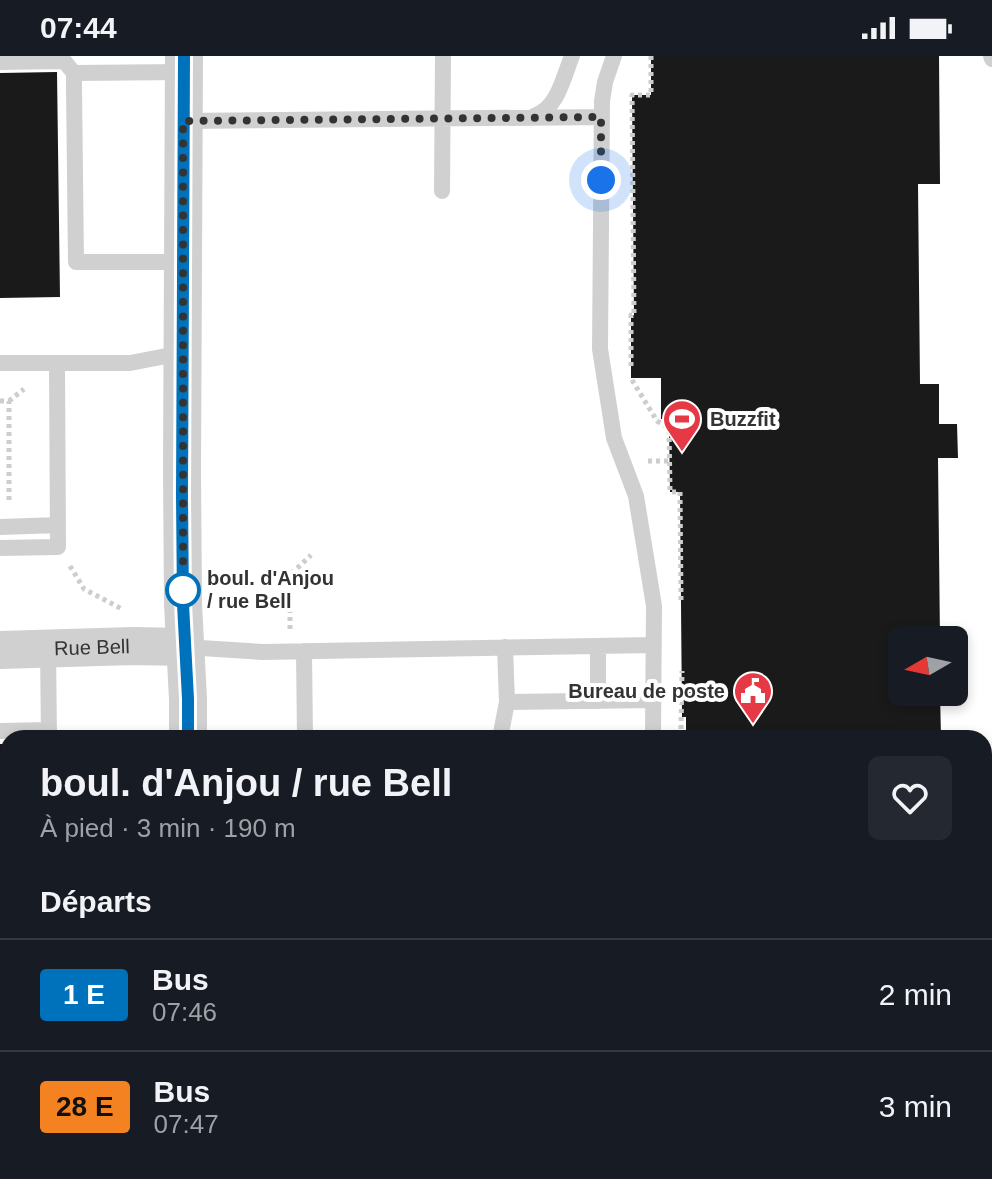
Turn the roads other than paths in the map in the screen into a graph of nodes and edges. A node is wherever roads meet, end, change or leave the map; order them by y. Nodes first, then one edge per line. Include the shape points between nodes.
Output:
1 (443, 56) edge
2 (572, 56) edge
3 (614, 56) edge
4 (0, 62) edge
5 (184, 64) edge
6 (74, 73) junction
7 (531, 117) junction
8 (601, 117) junction
9 (442, 118) junction
10 (183, 121) junction
11 (442, 191) dead end
12 (183, 262) junction
13 (183, 353) junction
14 (0, 363) edge
15 (57, 363) junction
16 (58, 525) junction
17 (0, 527) edge
18 (0, 548) edge
19 (653, 645) junction
20 (598, 646) junction
21 (185, 647) junction
22 (505, 647) junction
23 (48, 648) junction
24 (0, 650) edge
25 (297, 651) junction
26 (654, 700) junction
27 (598, 701) junction
28 (507, 702) junction
29 (49, 730) edge
30 (188, 730) edge
31 (304, 730) edge
32 (502, 730) edge
33 (653, 730) edge

1 - 9 lane
2 - 7 lane via 549,107
3 - 8 lane
4 - 6 lane via 64,61
5 - 6 lane
5 - 10 street
6 - 12 lane via 76,262
7 - 8 lane
7 - 9 lane
8 - 19 lane via 600,349 614,438 636,496 654,606
9 - 10 lane
9 - 11 lane
10 - 12 street
12 - 13 street
13 - 15 lane via 130,363
13 - 21 street
14 - 15 lane
15 - 16 lane
16 - 17 lane
16 - 18 lane via 58,547
19 - 20 lane
19 - 26 lane
20 - 22 lane
20 - 27 lane
21 - 23 street, Rue Bell
21 - 25 lane
21 - 30 street
22 - 25 lane
22 - 28 lane
23 - 24 street, Rue Bell
23 - 29 lane
25 - 31 lane
26 - 27 lane
26 - 33 lane
27 - 28 lane
28 - 32 lane

